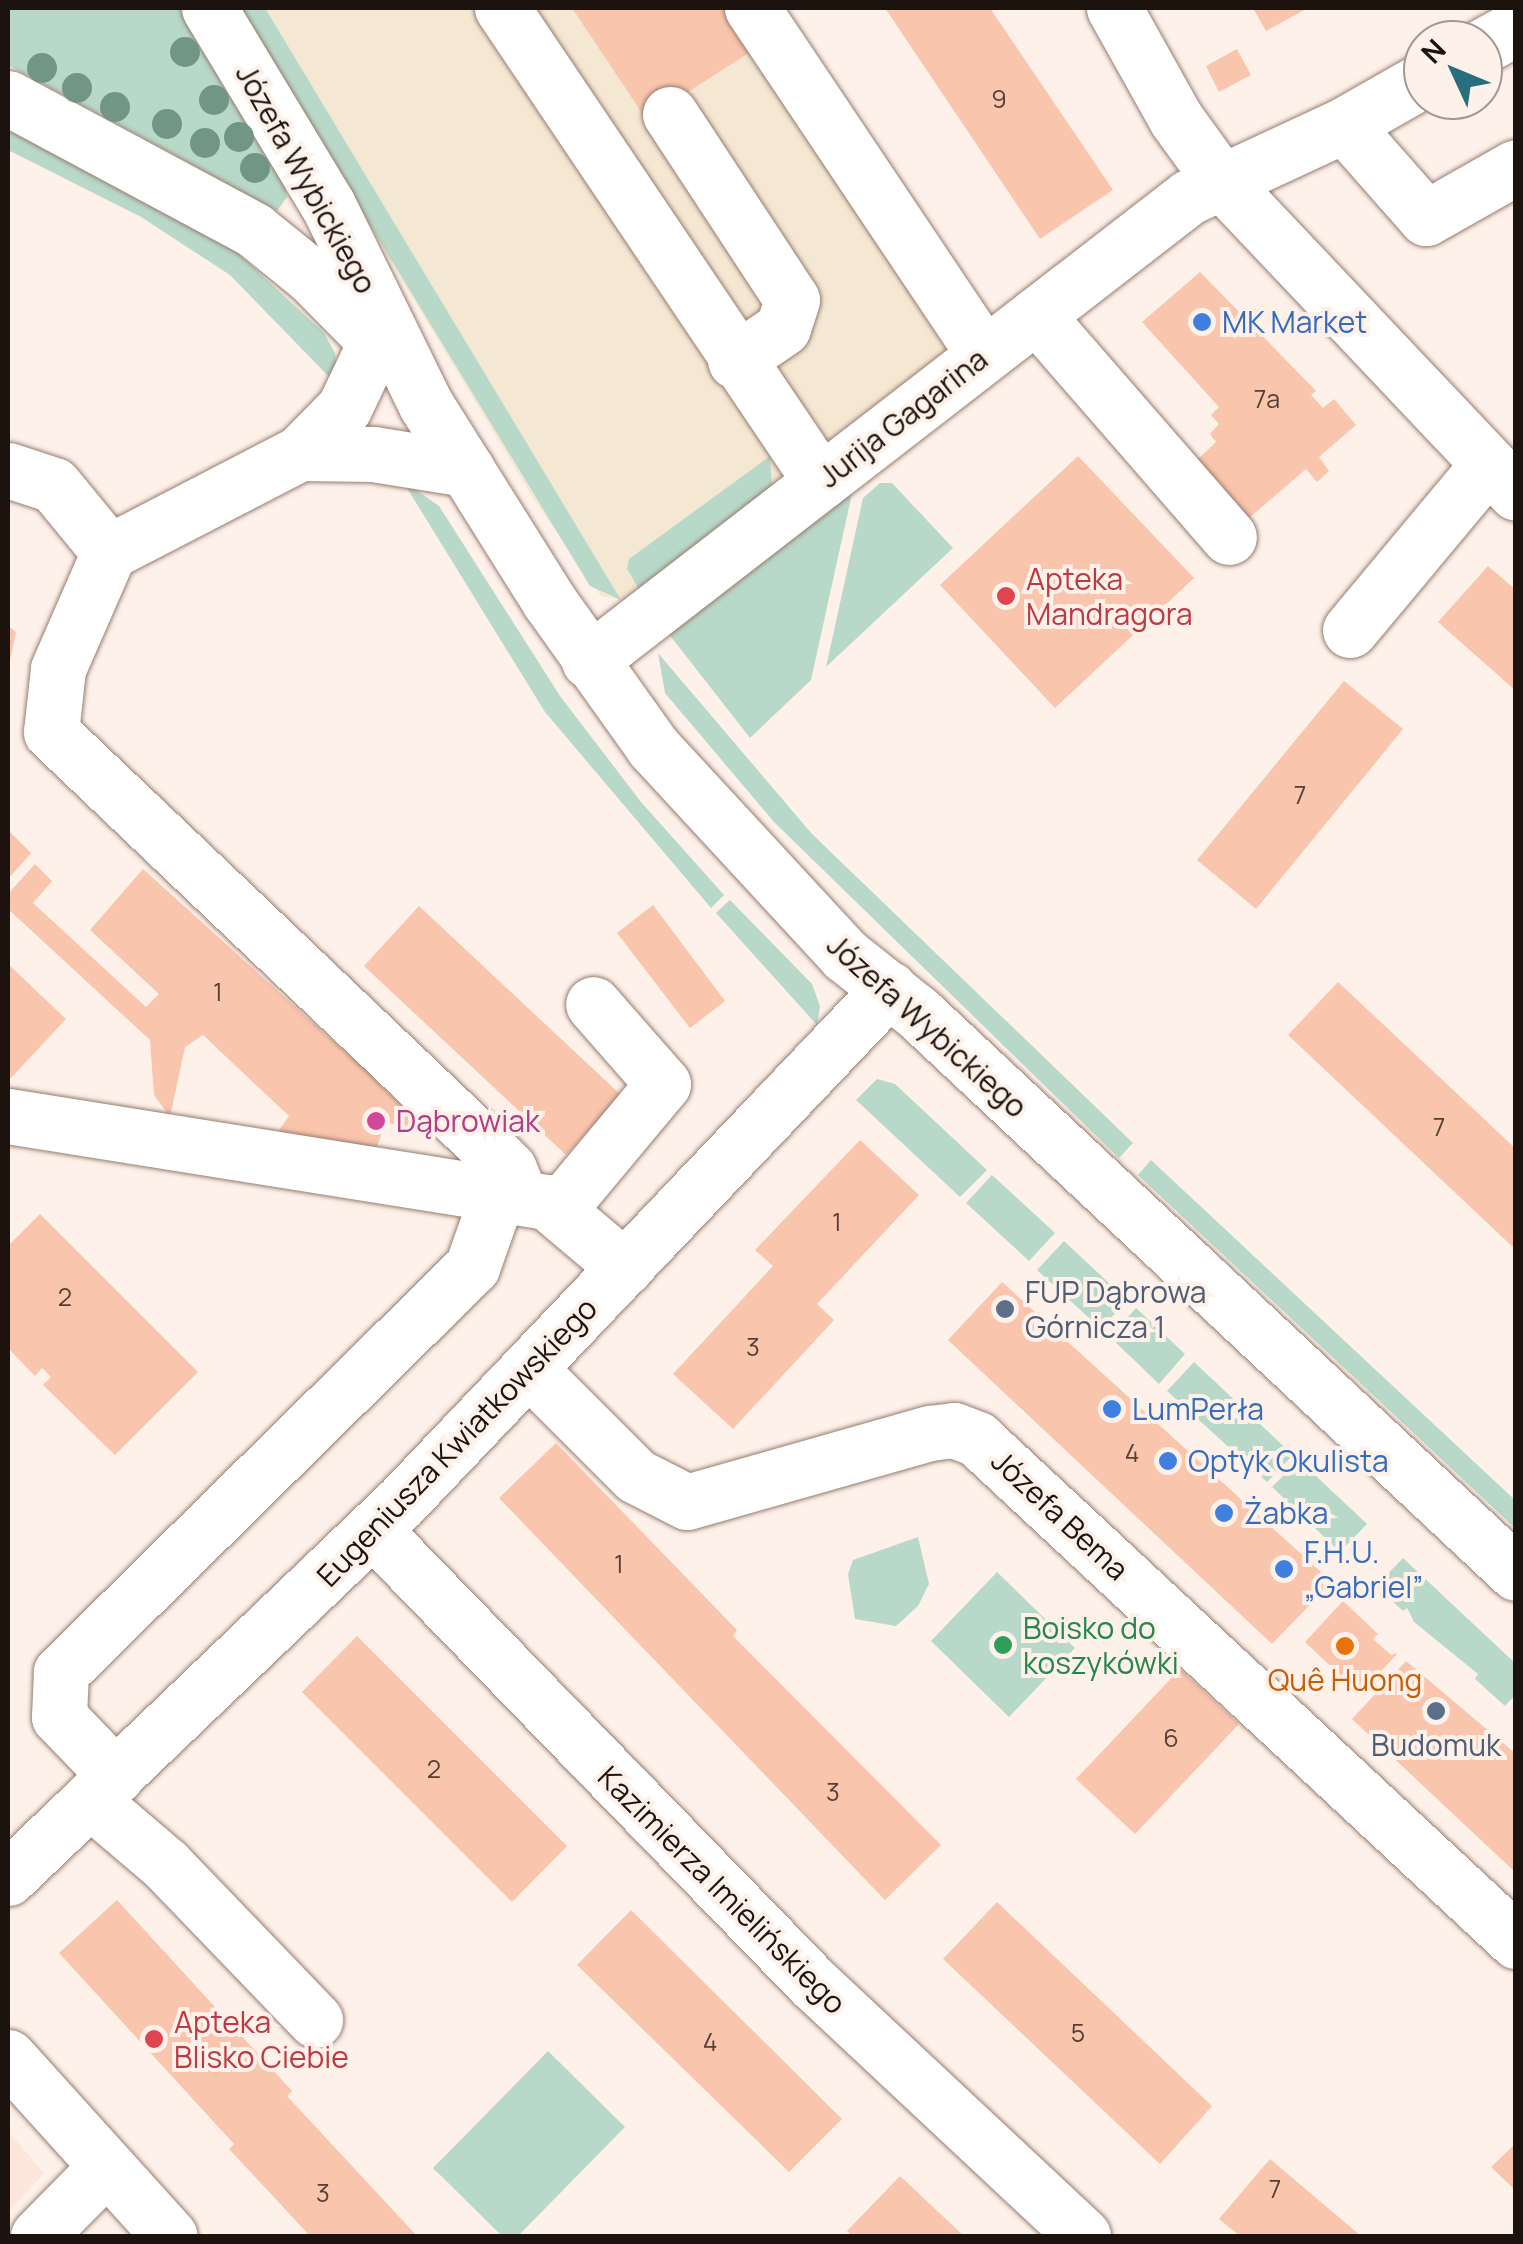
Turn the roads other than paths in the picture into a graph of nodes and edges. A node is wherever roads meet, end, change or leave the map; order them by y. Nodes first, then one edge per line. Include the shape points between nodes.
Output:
1 (210, 8) edge
2 (502, 8) edge
3 (752, 8) edge
4 (1114, 8) edge
5 (1403, 92) edge
6 (8, 98) edge
7 (670, 114) dead end
8 (1344, 126) junction
9 (1516, 167) edge
10 (1220, 181) junction
11 (1036, 314) junction
12 (376, 341) junction
13 (984, 355) junction
14 (735, 361) junction
15 (426, 405) junction
16 (300, 454) junction
17 (467, 469) junction
18 (8, 470) edge
19 (1501, 480) edge
20 (821, 482) junction
21 (1229, 538) dead end
22 (109, 552) junction
23 (1350, 630) dead end
24 (589, 661) junction
25 (889, 989) junction
26 (593, 1004) dead end
27 (8, 1116) edge
28 (525, 1200) junction
29 (625, 1268) junction
30 (529, 1369) junction
31 (373, 1530) junction
32 (1516, 1572) edge
33 (103, 1788) junction
34 (8, 1878) edge
35 (1516, 1942) edge
36 (314, 2020) dead end
37 (8, 2056) edge
38 (105, 2168) junction
39 (38, 2236) edge
40 (170, 2236) edge
41 (1083, 2236) edge

1 - 15 street, Józefa Wybickiego via 328,206
2 - 14 street
3 - 13 street
4 - 10 street via 1176,119
5 - 8 street, Jurija Gagarina
6 - 12 street, Józefa Wybickiego via 242,222 312,276
7 - 14 street via 792,300 782,328
8 - 9 street via 1426,218
8 - 10 street, Jurija Gagarina
10 - 11 street, Jurija Gagarina via 1164,215
10 - 19 street
11 - 13 street, Jurija Gagarina
11 - 21 street
12 - 15 street, Józefa Wybickiego
12 - 16 street via 344,408
13 - 20 street, Jurija Gagarina
14 - 20 street
15 - 17 street, Józefa Wybickiego
16 - 17 street via 373,454
16 - 22 street
17 - 24 street, Józefa Wybickiego
18 - 22 street via 54,485
19 - 23 street
20 - 24 street, Jurija Gagarina
22 - 28 street via 58,669 51,732 486,1147
24 - 25 street, Józefa Wybickiego via 652,747 745,853 845,956
25 - 29 street, Eugeniusza Kwiatkowskiego
25 - 32 street, Józefa Wybickiego
26 - 28 street via 663,1084
27 - 28 street
28 - 29 street
28 - 33 street via 472,1267 62,1672 59,1717
29 - 30 street, Eugeniusza Kwiatkowskiego
30 - 31 street, Eugeniusza Kwiatkowskiego
30 - 35 street, Józefa Bema via 636,1476 686,1502 930,1434 954,1430 977,1439
31 - 33 street, Eugeniusza Kwiatkowskiego
31 - 41 street, Kazimierza Imielińskiego via 812,1982
33 - 34 street, Eugeniusza Kwiatkowskiego
33 - 36 street via 166,1865
37 - 38 street
38 - 39 street
38 - 40 street

